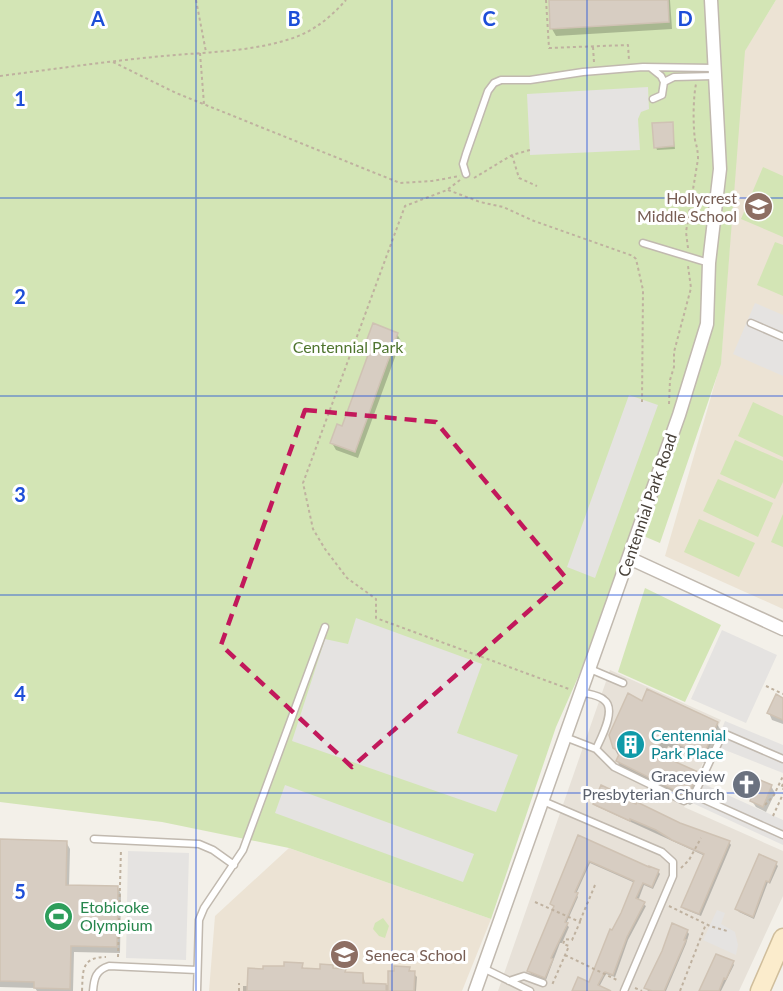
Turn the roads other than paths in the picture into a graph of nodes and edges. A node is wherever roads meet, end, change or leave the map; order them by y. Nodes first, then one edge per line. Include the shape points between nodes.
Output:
1 (711, 0) edge
2 (651, 68) junction
3 (714, 72) junction
4 (664, 82) junction
5 (653, 99) dead end
6 (466, 174) road end
7 (643, 243) dead end
8 (709, 263) junction
9 (752, 323) dead end
10 (783, 337) edge
11 (629, 558) junction
12 (325, 627) dead end
13 (783, 628) edge
14 (589, 668) junction
15 (622, 683) dead end
16 (575, 691) junction
17 (565, 737) junction
18 (596, 749) junction
19 (783, 759) edge
20 (694, 795) junction
21 (542, 801) junction
22 (783, 836) edge
23 (94, 839) dead end
24 (234, 865) junction
25 (783, 938) edge
26 (483, 968) junction
27 (197, 970) junction
28 (509, 981) junction
29 (543, 983) dead end
30 (626, 988) edge
31 (93, 991) edge
32 (197, 991) edge
33 (475, 991) edge
34 (530, 991) edge
35 (760, 991) edge

1 - 3 street, Centennial Park Road
2 - 3 lane
2 - 4 lane
2 - 6 lane via 494,83 465,154
3 - 4 lane
3 - 8 street, Centennial Park Road via 720,170
4 - 5 lane via 662,95
7 - 8 lane
8 - 11 street, Centennial Park Road via 707,324 701,348
9 - 10 lane
11 - 13 street
11 - 14 street, Centennial Park Road
12 - 24 lane via 243,850
14 - 15 lane
14 - 16 street, Centennial Park Road
16 - 17 street, Centennial Park Road
16 - 18 lane via 604,699 608,704 610,713
17 - 18 lane
17 - 21 street, Centennial Park Road
18 - 20 lane via 614,767 684,801
19 - 20 lane via 723,733
20 - 22 lane
21 - 26 street, Centennial Park Road
21 - 30 lane via 662,852 673,862 673,876
23 - 24 lane via 198,844
24 - 27 lane via 199,920
25 - 35 main road
26 - 28 lane
26 - 33 street, Centennial Park Road
27 - 31 lane via 109,966 98,971
27 - 32 lane
28 - 29 lane via 524,976
28 - 34 lane

